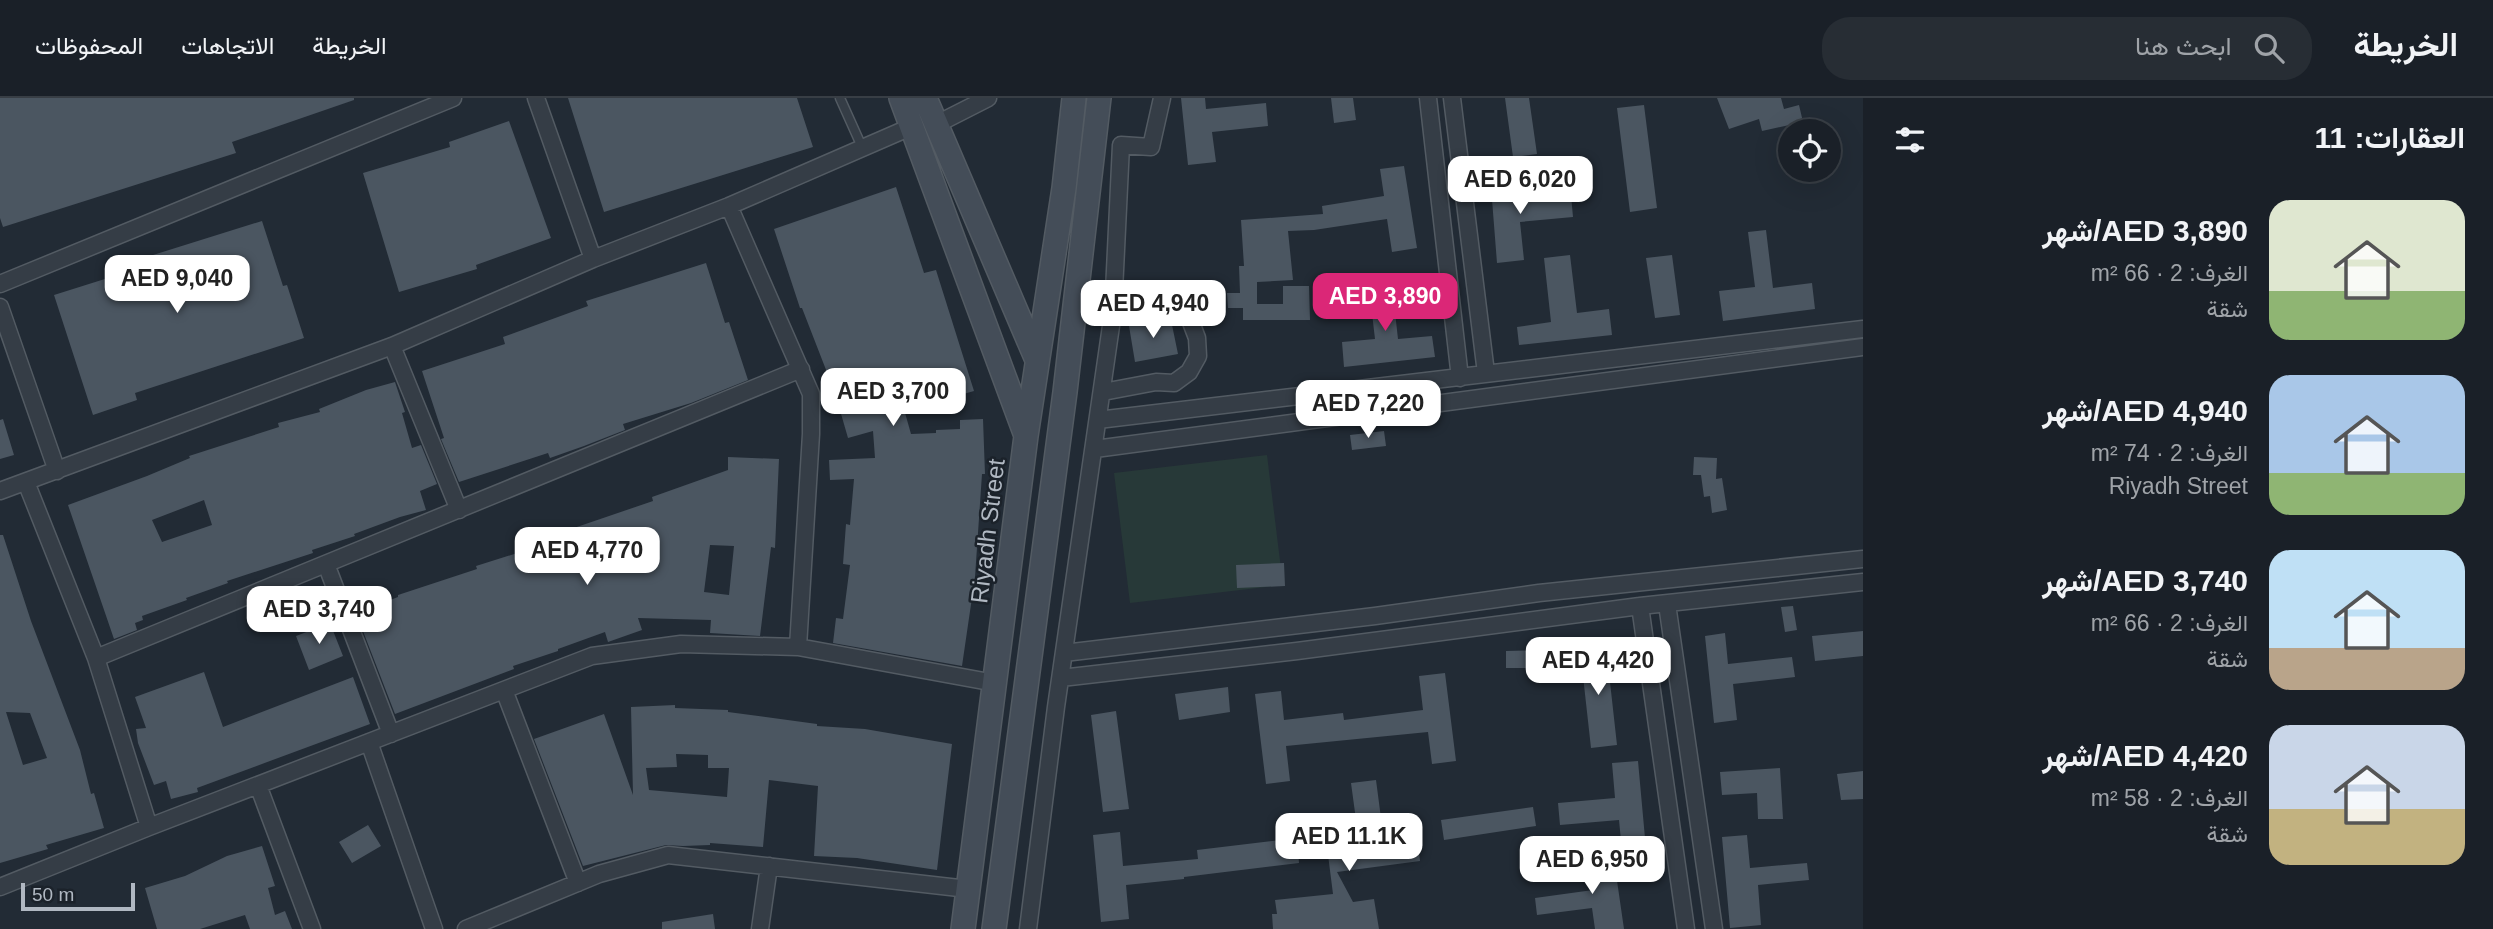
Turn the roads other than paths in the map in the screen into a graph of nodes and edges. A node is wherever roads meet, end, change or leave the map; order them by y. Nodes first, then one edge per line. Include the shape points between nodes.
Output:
1 (453, 98) edge
2 (536, 98) edge
3 (840, 98) edge
4 (901, 98) edge
5 (925, 98) edge
6 (988, 98) edge
7 (1074, 98) edge
8 (1099, 98) edge
9 (1162, 98) edge
10 (1428, 98) edge
11 (1452, 98) edge
12 (924, 125) junction
13 (862, 147) junction
14 (1066, 169) junction
15 (1088, 181) junction
16 (729, 206) junction
17 (593, 259) junction
18 (0, 284) edge
19 (1048, 292) junction
20 (1012, 302) junction
21 (1113, 312) junction
22 (1, 314) edge
23 (1855, 330) edge
24 (393, 346) junction
25 (1855, 348) edge
26 (1037, 360) junction
27 (801, 369) junction
28 (1486, 373) junction
29 (1460, 378) junction
30 (1103, 392) junction
31 (1098, 420) junction
32 (1026, 436) junction
33 (1094, 449) junction
34 (57, 471) junction
35 (26, 482) junction
36 (0, 491) edge
37 (459, 510) junction
38 (1863, 559) edge
39 (326, 564) junction
40 (1863, 582) edge
41 (1667, 604) junction
42 (1640, 606) junction
43 (798, 647) junction
44 (1064, 653) junction
45 (96, 658) junction
46 (1061, 678) junction
47 (995, 683) junction
48 (504, 690) junction
49 (391, 734) junction
50 (369, 742) junction
51 (258, 785) junction
52 (149, 827) junction
53 (769, 866) junction
54 (578, 883) junction
55 (0, 887) edge
56 (968, 889) junction
57 (312, 929) edge
58 (434, 929) edge
59 (466, 929) edge
60 (760, 929) edge
61 (963, 929) edge
62 (994, 929) edge
63 (1028, 929) edge
64 (1686, 929) edge
65 (1714, 929) edge

1 - 18 street
2 - 17 street
3 - 13 lane
4 - 12 main road
5 - 12 main road
6 - 12 street
7 - 14 main road, Riyadh Street
8 - 15 main road
9 - 21 street via 1151,147 1121,145
10 - 29 street
11 - 28 street
12 - 13 street
12 - 20 main road
12 - 32 main road
13 - 16 street
14 - 15 main road via 1075,181
14 - 19 main road, Riyadh Street
15 - 62 main road
16 - 17 street
16 - 27 street
17 - 24 street
19 - 20 main road via 1039,299
19 - 26 main road, Riyadh Street
20 - 26 main road
21 - 30 street
21 - 30 street via 1178,309 1189,317 1198,356 1189,372 1174,383
22 - 34 street
23 - 25 lane
23 - 28 street
24 - 34 street
24 - 37 street
25 - 33 street
26 - 32 main road, Riyadh Street
27 - 37 street
27 - 43 street via 811,394 811,434
28 - 29 street
29 - 31 street
30 - 31 street
31 - 33 street
32 - 47 main road, Riyadh Street
33 - 44 street
34 - 35 street
35 - 36 street
35 - 45 street
37 - 39 street
38 - 44 street via 1539,593
39 - 45 street
39 - 49 street
40 - 41 street
41 - 42 street
41 - 65 street
42 - 46 street
42 - 64 street
43 - 47 street
43 - 48 street via 681,644 592,656
44 - 46 street
45 - 52 street
46 - 63 street
47 - 56 main road, Riyadh Street
48 - 49 street
48 - 54 street
49 - 50 street
50 - 51 street
50 - 58 street
51 - 52 street
51 - 57 street
52 - 55 street
53 - 54 street via 668,855
53 - 56 street
53 - 60 street
54 - 59 street
56 - 61 main road, Riyadh Street

